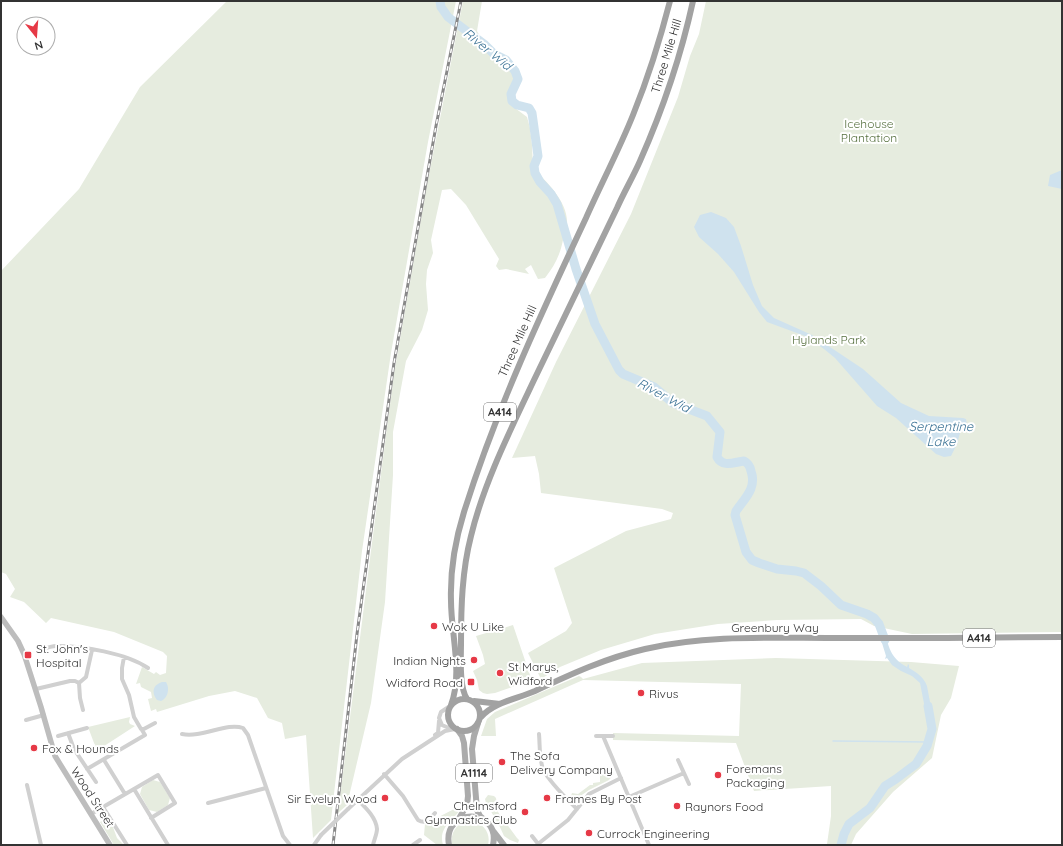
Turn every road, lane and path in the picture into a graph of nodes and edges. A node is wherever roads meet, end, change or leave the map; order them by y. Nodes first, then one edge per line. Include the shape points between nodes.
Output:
1 (670, 1) edge
2 (693, 1) edge
3 (1, 617) edge
4 (1062, 637) edge
5 (92, 650) junction
6 (38, 651) dead end
7 (124, 657) junction
8 (148, 668) dead end
9 (79, 683) junction
10 (36, 689) junction
11 (470, 699) junction
12 (500, 704) junction
13 (450, 706) junction
14 (83, 710) dead end
15 (44, 715) junction
16 (481, 717) junction
17 (26, 720) dead end
18 (439, 721) junction
19 (155, 722) dead end
20 (478, 723) junction
21 (87, 728) dead end
22 (141, 729) dead end
23 (455, 729) junction
24 (68, 733) junction
25 (182, 734) dead end
26 (539, 734) dead end
27 (58, 736) dead end
28 (596, 736) dead end
29 (603, 736) junction
30 (613, 736) dead end
31 (427, 742) junction
32 (104, 760) junction
33 (678, 760) dead end
34 (87, 769) junction
35 (684, 773) junction
36 (384, 774) junction
37 (621, 778) junction
38 (96, 782) dead end
39 (689, 784) dead end
40 (27, 785) dead end
41 (266, 788) junction
42 (134, 789) junction
43 (125, 794) junction
44 (629, 797) junction
45 (357, 799) junction
46 (208, 803) dead end
47 (103, 807) junction
48 (577, 809) junction
49 (91, 814) junction
50 (435, 814) dead end
51 (152, 818) junction
52 (458, 820) junction
53 (486, 821) junction
54 (492, 829) junction
55 (532, 836) dead end
56 (420, 840) dead end
57 (41, 845) edge
58 (110, 845) edge
59 (127, 845) edge
60 (168, 845) edge
61 (290, 845) edge
62 (314, 845) edge
63 (373, 845) edge
64 (413, 845) edge
65 (449, 845) edge
66 (493, 845) edge
67 (504, 845) edge
68 (539, 845) edge
69 (649, 845) edge

1 - 13 highway, Three Mile Hill / A414 via 636,108 506,394 470,493 452,562 451,611 456,674
2 - 11 highway, Three Mile Hill / A414 via 677,63 638,166 502,450 473,527 465,562 462,614 463,685 464,692
3 - 10 main road, Wood Street via 18,641
4 - 12 highway, Greenbury Way / A414 via 729,638 666,645 603,661
5 - 6 street via 54,646
5 - 7 street
5 - 9 street via 86,677
7 - 8 street
7 - 22 street via 122,678 134,717
9 - 10 street via 75,680
9 - 14 street
10 - 15 main road, Wood Street
11 - 12 highway, Greenbury Way / A414
11 - 13 highway via 457,700
11 - 16 highway, A414 via 479,707
12 - 16 highway, Greenbury Way / A414
13 - 18 street via 441,712
13 - 23 highway, A414 via 448,719
15 - 17 street
15 - 49 main road, Wood Street via 55,756
16 - 20 highway, A414
18 - 23 street via 444,727
18 - 31 street via 438,733
19 - 32 street via 142,730 145,735
20 - 23 highway via 469,730
20 - 53 main road, A1114 via 472,746 472,758 477,810
21 - 24 street
23 - 31 street via 445,731
23 - 52 main road, A1114 via 462,736 464,743 468,796 467,805
24 - 27 street
24 - 34 street via 74,749
25 - 41 street via 194,736 234,726 243,728 248,735
26 - 48 street via 543,769
28 - 29 street
29 - 30 street
29 - 37 street
31 - 36 street via 402,758
32 - 34 street
32 - 43 street
33 - 35 street
34 - 38 street
35 - 39 street
35 - 44 street
36 - 45 street
36 - 50 street via 403,796 418,820 427,821
37 - 44 street
37 - 48 street via 589,794
40 - 57 street
41 - 46 street
41 - 61 street via 283,836
42 - 43 street
42 - 51 street
42 - 51 street via 158,775 175,803
43 - 47 street
44 - 69 street
45 - 62 street, bridge via 321,834
45 - 63 street via 367,809 377,827
47 - 49 street
47 - 59 street
48 - 68 street
49 - 58 main road, Wood Street
51 - 60 street
52 - 53 main road via 472,816
52 - 65 main road, A1114 via 450,832
53 - 54 main road, A1114
54 - 66 main road
54 - 67 main road
55 - 68 street
56 - 64 street

